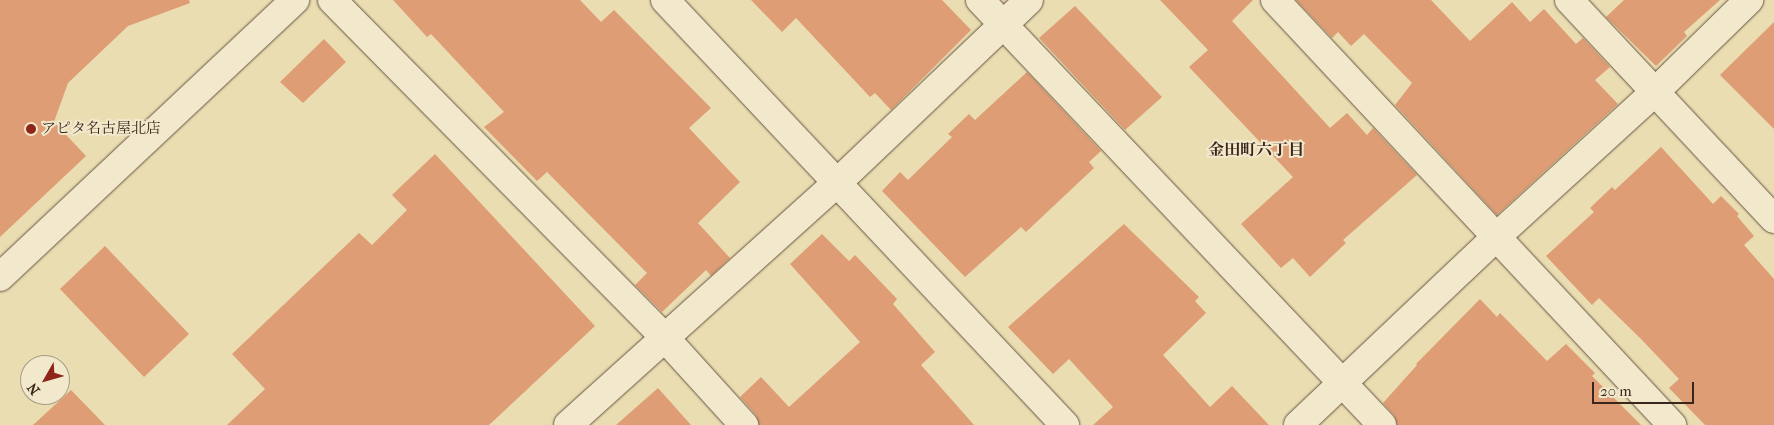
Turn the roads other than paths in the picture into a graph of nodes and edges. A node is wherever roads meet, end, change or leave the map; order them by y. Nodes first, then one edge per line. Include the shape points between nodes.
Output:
1 (295, 0) edge
2 (332, 0) edge
3 (665, 0) edge
4 (980, 0) edge
5 (1029, 0) edge
6 (1275, 0) edge
7 (1569, 0) edge
8 (1749, 0) edge
9 (1003, 24) junction
10 (1656, 92) junction
11 (837, 183) junction
12 (1774, 219) edge
13 (1495, 238) junction
14 (0, 277) edge
15 (665, 338) junction
16 (1341, 381) junction
17 (599, 414) edge
18 (568, 425) edge
19 (744, 425) edge
20 (1065, 425) edge
21 (1298, 425) edge
22 (1382, 425) edge
23 (1672, 425) edge

1 - 14 street
2 - 15 street
3 - 11 street
4 - 9 street
5 - 9 street
6 - 13 street
7 - 10 street
8 - 10 street
9 - 11 street
9 - 16 street
10 - 12 street
10 - 13 street
11 - 15 street
11 - 20 street
13 - 16 street
13 - 23 street
15 - 17 street
15 - 19 street
16 - 21 street
16 - 22 street
17 - 18 street

